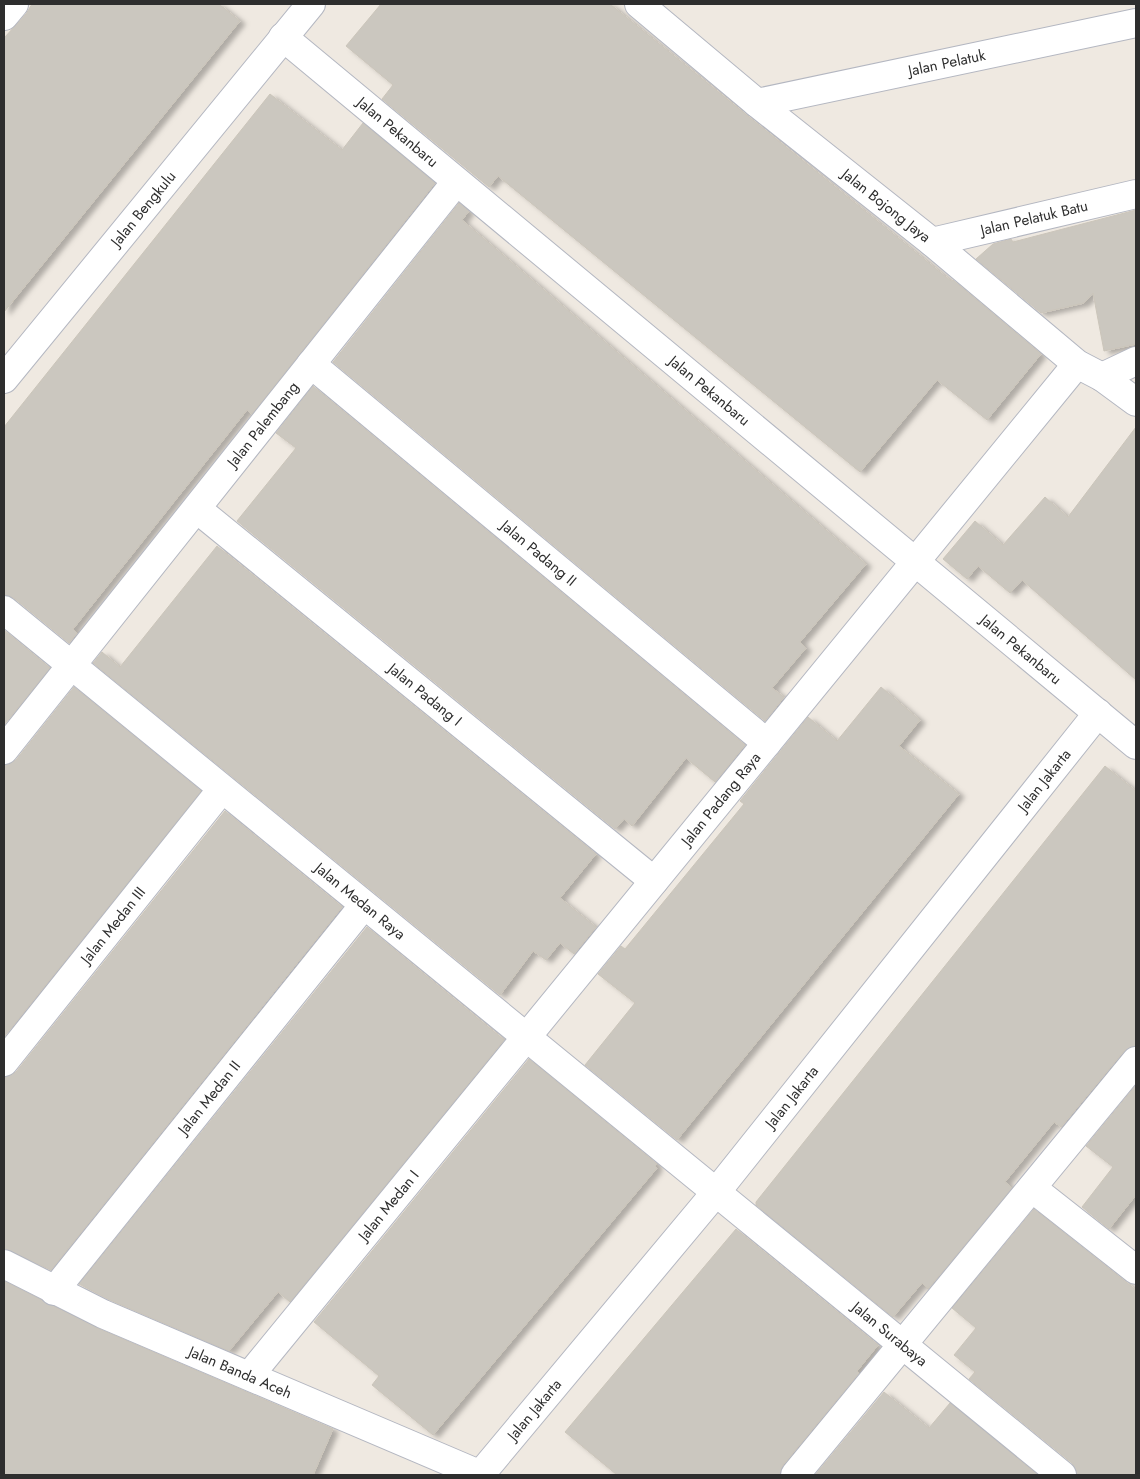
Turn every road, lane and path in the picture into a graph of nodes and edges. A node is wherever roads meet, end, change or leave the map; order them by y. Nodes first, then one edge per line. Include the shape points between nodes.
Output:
1 (14, 4) edge
2 (311, 4) edge
3 (639, 4) edge
4 (4, 16) edge
5 (1136, 23) edge
6 (283, 37) junction
7 (757, 103) junction
8 (456, 182) junction
9 (1136, 194) edge
10 (932, 242) junction
11 (1136, 361) edge
12 (311, 364) junction
13 (1077, 364) junction
14 (1102, 377) junction
15 (4, 379) edge
16 (1136, 402) edge
17 (196, 509) junction
18 (916, 562) junction
19 (4, 610) edge
20 (71, 666) junction
21 (1098, 713) junction
22 (767, 743) junction
23 (1136, 745) edge
24 (4, 750) edge
25 (222, 789) junction
26 (654, 881) junction
27 (364, 905) junction
28 (526, 1037) junction
29 (1136, 1061) edge
30 (4, 1062) edge
31 (1032, 1188) junction
32 (717, 1191) junction
33 (4, 1264) edge
34 (1136, 1270) edge
35 (54, 1291) junction
36 (903, 1345) junction
37 (250, 1375) junction
38 (480, 1475) edge
39 (795, 1475) edge
40 (1062, 1475) edge

1 - 4 street
2 - 6 street, Jalan Bengkulu
3 - 7 street, Jalan Bojong Jaya
5 - 7 street, Jalan Pelatuk
6 - 8 street, Jalan Pekanbaru
6 - 15 street, Jalan Bengkulu
7 - 10 street, Jalan Bojong Jaya
8 - 12 street, Jalan Palembang
8 - 18 street, Jalan Pekanbaru
9 - 10 street, Jalan Pelatuk Batu
10 - 13 street, Jalan Bojong Jaya
11 - 14 street
12 - 17 street, Jalan Palembang
12 - 22 street, Jalan Padang II
13 - 14 street, Jalan Bojong Jaya
13 - 18 street, Jalan Padang Raya
14 - 16 street, Jalan Bojong Jaya
17 - 20 street, Jalan Palembang
17 - 26 street, Jalan Padang I
18 - 21 street, Jalan Pekanbaru
18 - 22 street, Jalan Padang Raya
19 - 20 street, Jalan Medan Raya
20 - 24 street, Jalan Palembang
20 - 25 street, Jalan Medan Raya
21 - 23 street, Jalan Pekanbaru
21 - 32 street, Jalan Jakarta
22 - 26 street, Jalan Padang Raya
25 - 27 street, Jalan Medan Raya
25 - 30 street, Jalan Medan III
26 - 28 street, Jalan Padang Raya
27 - 28 street, Jalan Medan Raya
27 - 35 street, Jalan Medan II
28 - 32 street, Jalan Medan Raya
28 - 37 street, Jalan Medan I
29 - 31 street
31 - 34 street
31 - 36 street
32 - 36 street, Jalan Surabaya
32 - 38 street, Jalan Jakarta
33 - 35 street, Jalan Banda Aceh
35 - 37 street, Jalan Banda Aceh
36 - 39 street
36 - 40 street, Jalan Surabaya
37 - 38 street, Jalan Banda Aceh

